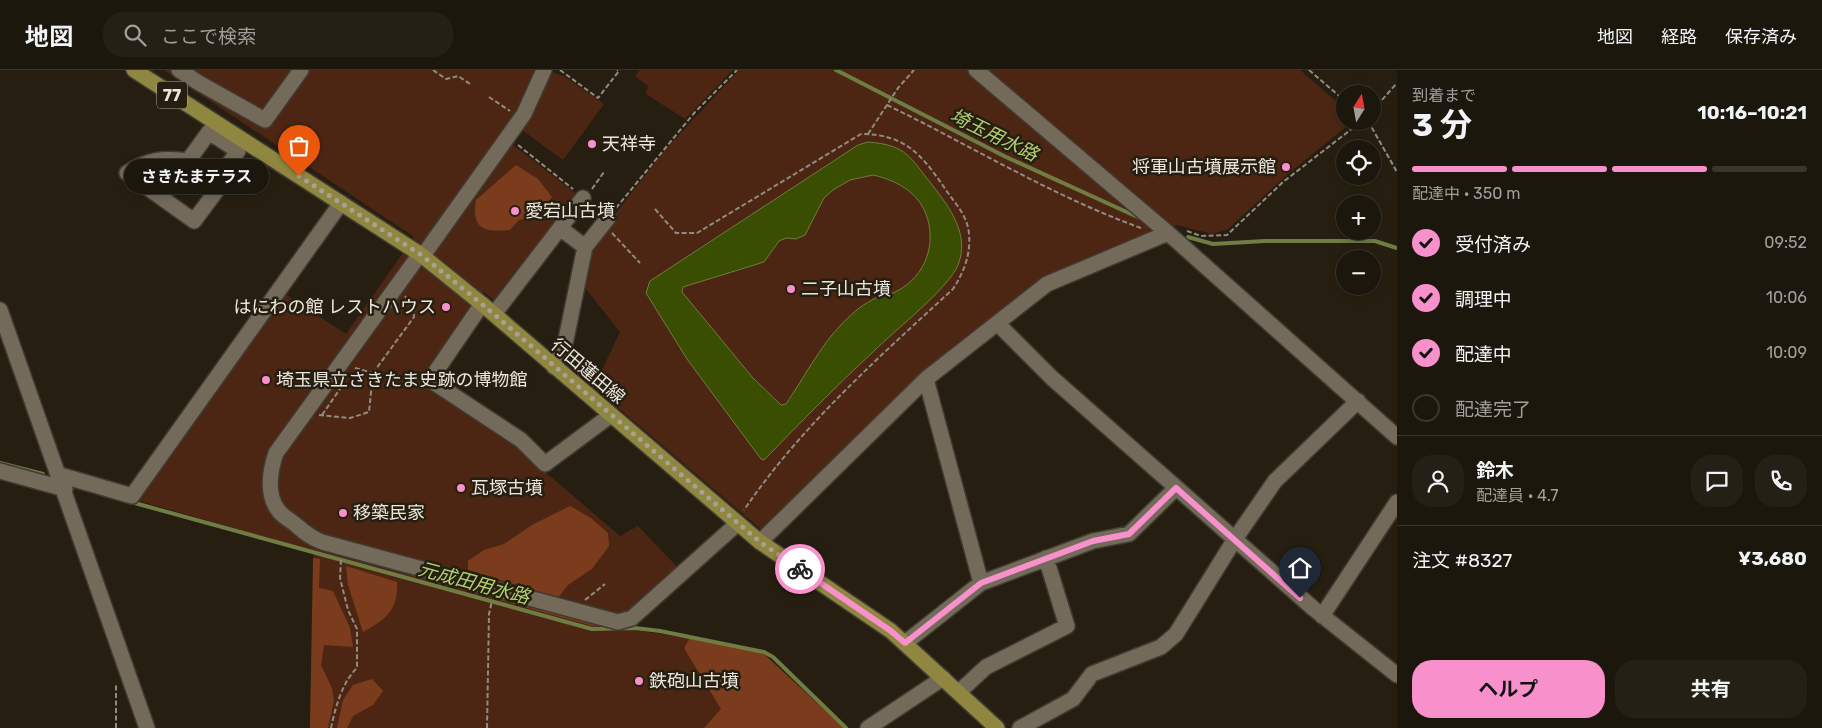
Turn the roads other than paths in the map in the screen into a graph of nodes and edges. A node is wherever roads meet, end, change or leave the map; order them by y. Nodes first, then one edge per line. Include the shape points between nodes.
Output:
1 (134, 70) edge
2 (179, 70) edge
3 (301, 70) edge
4 (544, 70) edge
5 (976, 70) edge
6 (209, 132) joint
7 (587, 194) road end
8 (341, 203) junction
9 (605, 221) road end
10 (560, 228) junction
11 (1165, 231) junction
12 (585, 247) junction
13 (424, 252) junction
14 (482, 304) junction
15 (0, 310) edge
16 (494, 314) junction
17 (998, 324) junction
18 (554, 367) junction
19 (926, 379) junction
20 (1358, 401) junction
21 (611, 415) junction
22 (1397, 437) edge
23 (0, 471) edge
24 (62, 482) junction
25 (1176, 488) junction
26 (1397, 502) edge
27 (739, 519) junction
28 (1235, 539) junction
29 (760, 542) junction
30 (1046, 558) junction
31 (981, 583) junction
32 (1322, 616) junction
33 (905, 643) junction
34 (1397, 675) edge
35 (943, 678) junction
36 (959, 692) junction
37 (990, 726) edge
38 (147, 728) edge
39 (868, 728) edge
40 (1020, 728) edge

1 - 8 main road, 行田蓮田線 / 77
2 - 3 street via 265,120
4 - 13 street via 521,119
5 - 11 street
6 - 6 street via 238,151 216,182 220,186 194,221 127,174 158,159 188,161
7 - 10 street
8 - 13 main road, 行田蓮田線 / 77
8 - 24 street via 132,496
9 - 12 street
10 - 12 street
10 - 16 street
11 - 17 street via 1047,284
11 - 20 street
12 - 18 street via 565,344
13 - 14 main road, 行田蓮田線 / 77
13 - 27 street via 276,453 271,467 271,488 279,512 312,539 618,622 632,618
14 - 16 main road, 行田蓮田線 / 77
14 - 21 street via 430,380 521,440 545,464
15 - 24 street
16 - 18 main road, 行田蓮田線 / 77
17 - 19 street
17 - 25 street via 1052,378
18 - 21 main road, 行田蓮田線 / 77
19 - 29 street
19 - 31 street
20 - 22 street
20 - 28 street via 1275,481
21 - 27 main road, 行田蓮田線 / 77
23 - 24 street
24 - 38 street
25 - 28 street
25 - 30 street via 1129,534 1093,541
26 - 32 street
27 - 29 main road, 行田蓮田線 / 77
28 - 32 street
28 - 40 street via 1176,634 1161,647 1092,674 1073,699
29 - 33 main road, 行田蓮田線 / 77
30 - 31 street
30 - 36 street via 1068,626 986,667
31 - 33 street
32 - 34 street
33 - 35 main road, 行田蓮田線 / 77
35 - 36 main road, 行田蓮田線 / 77
35 - 39 street
36 - 37 main road, 行田蓮田線 / 77

